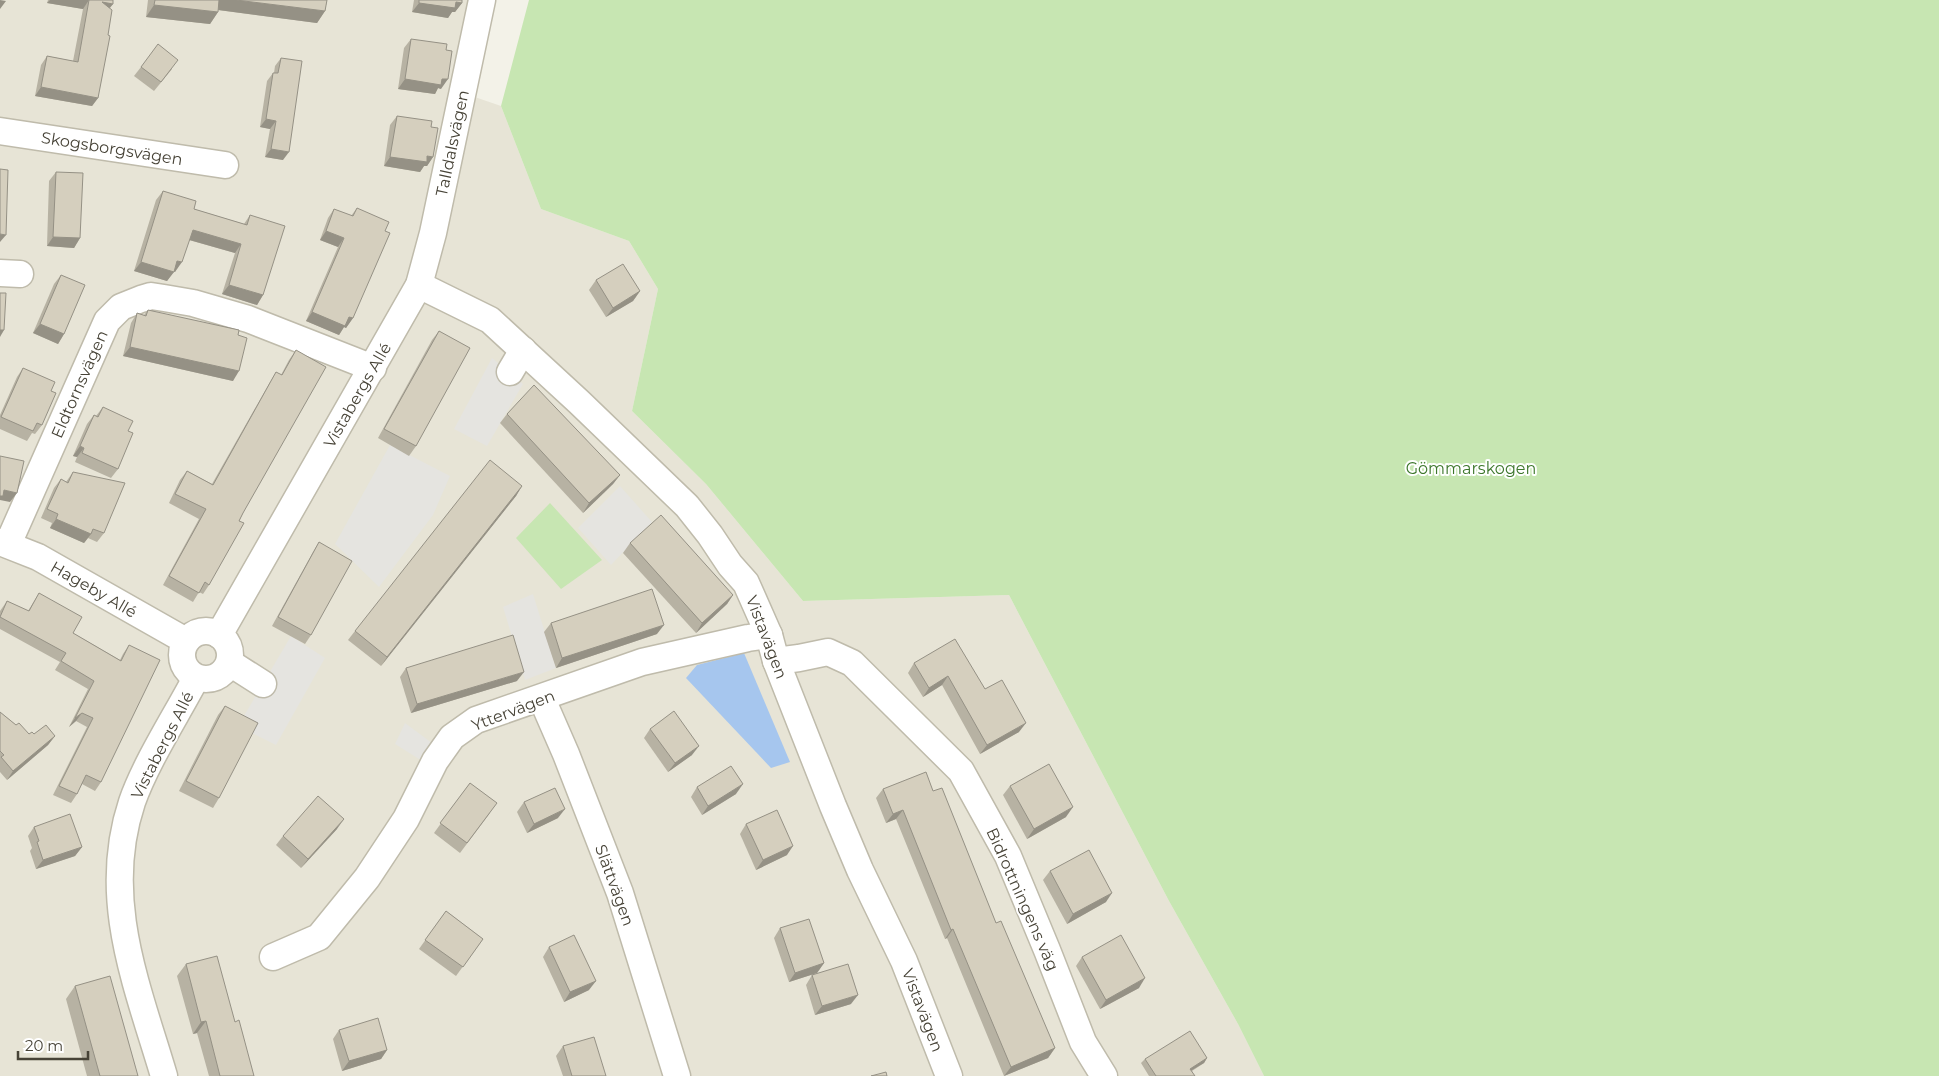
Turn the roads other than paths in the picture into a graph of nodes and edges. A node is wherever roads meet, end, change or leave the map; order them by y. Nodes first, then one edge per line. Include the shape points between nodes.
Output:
1 (482, 0) edge
2 (0, 131) edge
3 (225, 165) dead end
4 (419, 285) junction
5 (522, 350) junction
6 (373, 368) junction
7 (510, 372) dead end
8 (4, 543) edge
9 (219, 635) junction
10 (769, 635) junction
11 (186, 641) junction
12 (776, 661) junction
13 (230, 663) junction
14 (196, 678) junction
15 (263, 684) dead end
16 (542, 699) junction
17 (273, 957) dead end
18 (164, 1076) edge
19 (677, 1076) edge
20 (949, 1076) edge
21 (1104, 1076) edge

1 - 4 street, Talldalsvägen
2 - 3 street, Skogsborgsvägen
4 - 5 street, Vistavägen via 490,320
4 - 6 street, Vistabergs Allé
5 - 7 street
5 - 10 street, Vistavägen via 687,506 746,583
6 - 8 street, Eldtornsvägen via 269,326 193,304 151,296 122,307 107,321
6 - 9 street, Vistabergs Allé
8 - 11 street, Hageby Allé via 46,562
9 - 11 street via 198,632
9 - 13 street via 229,647
10 - 12 street, Vistavägen
10 - 16 street, Yttervägen via 642,662
11 - 14 street via 182,651 183,666
12 - 20 street, Vistavägen via 833,806 904,961
12 - 21 street, Bidrottningens väg via 828,652 852,663 961,771 1008,856 1083,1042
13 - 14 street via 217,678
13 - 15 street
14 - 18 street, Vistabergs Allé via 144,774 132,803 120,871 122,924 129,957
16 - 17 street, Yttervägen via 476,720 452,737 435,761 406,819 367,878 319,937
16 - 19 street, Slättvägen via 620,893

